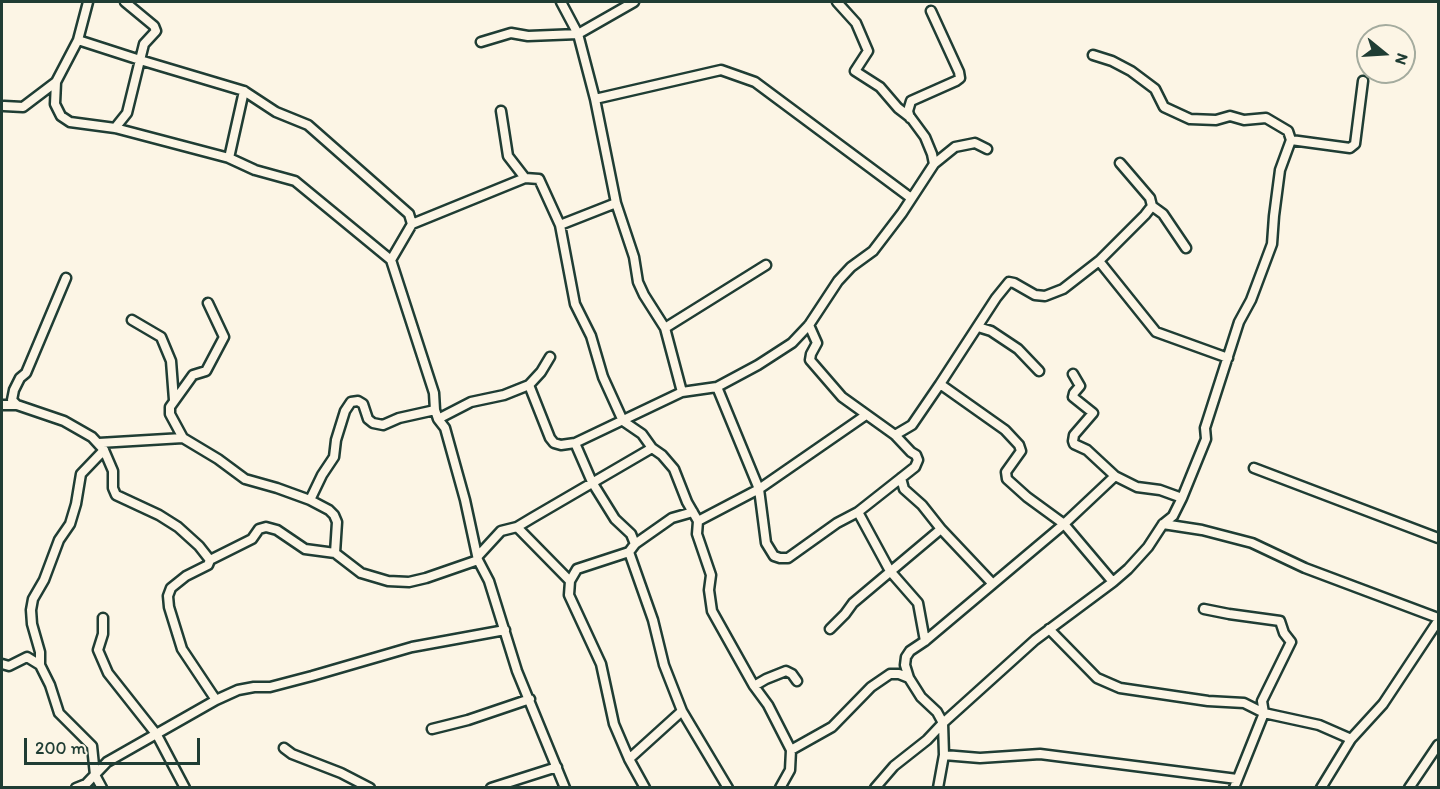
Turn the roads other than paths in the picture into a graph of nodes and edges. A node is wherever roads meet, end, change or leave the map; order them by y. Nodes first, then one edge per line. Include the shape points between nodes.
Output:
1 (88, 2) edge
2 (125, 2) edge
3 (561, 2) edge
4 (634, 2) edge
5 (837, 2) edge
6 (931, 11) dead end
7 (578, 34) junction
8 (78, 40) junction
9 (481, 42) dead end
10 (1093, 55) dead end
11 (140, 60) junction
12 (56, 82) junction
13 (1363, 84) edge
14 (244, 91) junction
15 (595, 99) junction
16 (4, 106) dead end
17 (501, 111) dead end
18 (910, 118) junction
19 (115, 128) junction
20 (1291, 140) junction
21 (987, 149) dead end
22 (229, 158) junction
23 (1120, 163) dead end
24 (934, 164) junction
25 (525, 178) junction
26 (911, 198) junction
27 (616, 203) junction
28 (1152, 206) junction
29 (412, 224) junction
30 (560, 225) junction
31 (1186, 248) dead end
32 (391, 260) junction
33 (1099, 261) junction
34 (766, 265) dead end
35 (66, 278) dead end
36 (208, 303) dead end
37 (132, 320) dead end
38 (809, 325) junction
39 (978, 327) junction
40 (665, 328) junction
41 (550, 357) dead end
42 (1228, 358) junction
43 (1039, 371) dead end
44 (1073, 374) dead end
45 (940, 384) junction
46 (529, 385) junction
47 (717, 387) junction
48 (682, 392) junction
49 (174, 400) junction
50 (2, 405) edge
51 (17, 405) junction
52 (437, 415) junction
53 (636, 415) junction
54 (866, 415) junction
55 (623, 421) junction
56 (642, 434) junction
57 (895, 435) junction
58 (183, 438) junction
59 (575, 443) junction
60 (101, 446) junction
61 (652, 448) junction
62 (1254, 468) dead end
63 (1115, 476) junction
64 (901, 478) junction
65 (592, 482) junction
66 (759, 489) junction
67 (1182, 498) junction
68 (310, 500) junction
69 (693, 512) junction
70 (858, 512) junction
71 (698, 521) junction
72 (1064, 524) junction
73 (1163, 524) junction
74 (517, 526) junction
75 (941, 529) junction
76 (1438, 538) edge
77 (635, 544) junction
78 (630, 552) junction
79 (335, 553) junction
80 (478, 558) junction
81 (210, 560) junction
82 (890, 571) junction
83 (570, 581) junction
84 (1113, 582) junction
85 (992, 583) junction
86 (1204, 609) dead end
87 (103, 618) dead end
88 (1438, 619) edge
89 (830, 629) dead end
90 (1049, 629) junction
91 (505, 630) junction
92 (925, 641) junction
93 (2, 664) edge
94 (39, 665) junction
95 (909, 678) junction
96 (797, 681) dead end
97 (754, 686) junction
98 (530, 699) junction
99 (216, 700) junction
100 (682, 711) junction
101 (1264, 713) junction
102 (943, 723) junction
103 (432, 729) dead end
104 (157, 735) junction
105 (1351, 739) junction
106 (1438, 745) edge
107 (284, 748) dead end
108 (790, 750) junction
109 (944, 755) junction
110 (629, 759) junction
111 (557, 767) junction
112 (94, 775) junction
113 (1235, 783) edge
114 (76, 788) edge
115 (102, 788) edge
116 (186, 788) edge
117 (370, 788) edge
118 (491, 788) edge
119 (565, 788) edge
120 (645, 788) edge
121 (728, 788) edge
122 (780, 788) edge
123 (875, 788) edge
124 (938, 788) edge
125 (1321, 788) edge
126 (1409, 788) edge

1 - 8 street
2 - 11 street via 156,31 144,44
3 - 7 street
4 - 7 street
5 - 18 street via 856,22 868,51 855,71 880,87
6 - 18 street via 960,78 911,101
7 - 9 street via 511,33
7 - 15 street
8 - 11 street
8 - 12 street
10 - 20 street via 1131,70 1155,89 1164,107 1190,119 1266,118 1288,131
11 - 14 street
11 - 19 street via 127,113
12 - 16 street via 23,107
12 - 19 street via 55,104 61,116 70,122
13 - 20 street via 1354,144 1350,148
14 - 22 street
14 - 29 street via 276,112 308,125 409,214
15 - 26 street via 721,70 756,82
15 - 27 street
17 - 25 street via 508,156
18 - 24 street via 925,137
19 - 22 street
20 - 42 street via 1280,170 1272,244
21 - 24 street via 975,143 955,147
22 - 32 street via 295,181
23 - 28 street via 1150,198
24 - 26 street
25 - 29 street
25 - 30 street via 539,179
26 - 38 street via 873,251 838,281
27 - 30 street
27 - 40 street via 638,282
28 - 31 street via 1163,214
28 - 33 street
29 - 32 street
30 - 55 street via 575,304
32 - 52 street via 434,393
33 - 39 street via 1063,289 1045,296 1009,282
33 - 42 street via 1156,332
34 - 40 street
35 - 51 street via 26,373 14,390 12,400
36 - 49 street via 224,337 206,371 193,375
37 - 49 street via 161,337 171,361
38 - 47 street via 792,343
38 - 54 street via 817,343 810,360 842,397
39 - 43 street via 1018,349
39 - 45 street
40 - 48 street
41 - 46 street
42 - 67 street via 1205,428 1206,439
44 - 63 street via 1080,386 1073,397 1092,413 1074,435 1074,444 1088,450
45 - 57 street via 912,424
45 - 72 street via 1005,430 1019,445 1021,452 1006,472 1007,479
46 - 52 street
46 - 59 street via 550,438 561,445
47 - 48 street
47 - 66 street
48 - 53 street
49 - 58 street via 170,414
50 - 51 street
51 - 60 street via 64,421
52 - 68 street via 399,418 382,425 368,419 363,404 351,402 336,440 334,457
52 - 80 street via 445,429
53 - 55 street
53 - 56 street
54 - 57 street
54 - 66 street
55 - 56 street
55 - 59 street
56 - 61 street
57 - 64 street via 918,460
58 - 60 street
58 - 68 street via 245,479
59 - 65 street
60 - 81 street via 113,471 116,495 178,527
60 - 94 street via 81,474 70,524 33,599 32,624 40,652
61 - 65 street
61 - 69 street via 674,469
62 - 76 street
63 - 67 street via 1137,487
63 - 72 street
64 - 70 street
64 - 75 street via 904,489
65 - 74 street
65 - 77 street
66 - 70 street via 766,543 774,556 780,558 788,558
66 - 71 street
67 - 73 street via 1173,516
68 - 79 street via 334,515
69 - 71 street
69 - 77 street via 672,518
70 - 82 street
71 - 97 street via 697,534 711,575 712,611
72 - 84 street
72 - 85 street
73 - 84 street via 1148,546
73 - 88 street via 1252,543 1305,568
74 - 80 street via 501,531
74 - 83 street
75 - 82 street
75 - 85 street
77 - 78 street
78 - 83 street via 577,569
78 - 100 street
79 - 80 street via 361,573 410,582
79 - 81 street via 305,549 266,527 259,529 252,539
80 - 91 street
81 - 99 street via 171,588 168,596 183,649
82 - 89 street
82 - 92 street via 918,603
83 - 110 street via 569,595 601,664 614,724
84 - 90 street
85 - 92 street
86 - 101 street via 1280,621 1291,642 1262,702
87 - 104 street via 98,650 108,673
88 - 105 street via 1383,704
90 - 101 street via 1097,678 1108,684 1208,701 1244,703
90 - 102 street
91 - 98 street
91 - 99 street via 412,647 270,687 245,687
92 - 95 street via 906,657
93 - 94 street via 9,666 27,657
94 - 112 street via 59,713 92,746
95 - 102 street
95 - 108 street via 890,674 832,727
96 - 97 street via 786,672
97 - 108 street
98 - 103 street
98 - 111 street
99 - 104 street
100 - 110 street
100 - 121 street
101 - 105 street via 1319,725
101 - 113 street
102 - 109 street
102 - 123 street
104 - 112 street via 106,762
104 - 116 street
105 - 125 street
106 - 126 street
107 - 117 street
108 - 122 street via 790,770
109 - 113 street via 980,758 1040,754
109 - 124 street
110 - 120 street
111 - 118 street
111 - 119 street
112 - 114 street
112 - 115 street

